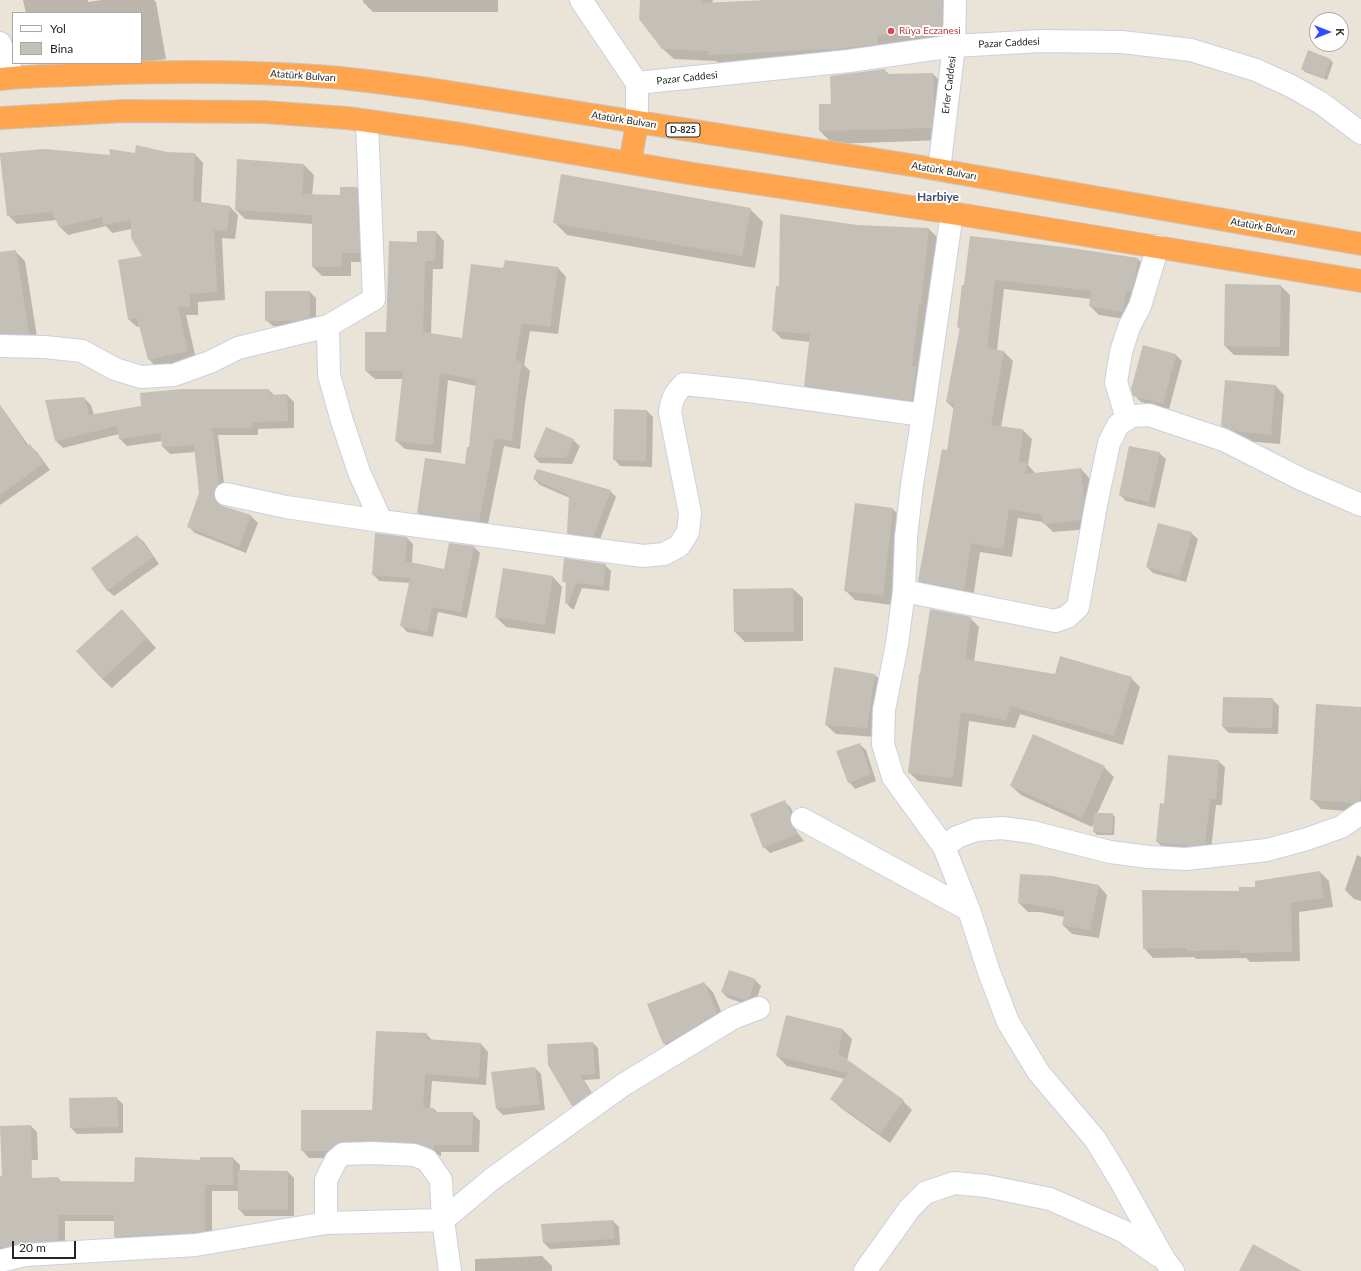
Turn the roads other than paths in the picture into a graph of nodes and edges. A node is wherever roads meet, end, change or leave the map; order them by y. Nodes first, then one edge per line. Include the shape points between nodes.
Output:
1 (581, 0) edge
2 (955, 0) edge
3 (0, 43) edge
4 (954, 46) junction
5 (7, 78) edge
6 (637, 83) junction
7 (0, 118) edge
8 (367, 121) junction
9 (637, 122) junction
10 (1361, 133) edge
11 (630, 163) junction
12 (940, 170) junction
13 (952, 213) junction
14 (1361, 244) edge
15 (1158, 246) junction
16 (1361, 281) edge
17 (328, 326) junction
18 (0, 346) edge
19 (924, 414) junction
20 (1127, 419) junction
21 (226, 494) dead end
22 (1361, 505) edge
23 (381, 521) junction
24 (904, 591) junction
25 (1361, 813) edge
26 (802, 819) dead end
27 (944, 847) junction
28 (969, 910) junction
29 (759, 1008) dead end
30 (443, 1220) junction
31 (326, 1223) junction
32 (0, 1261) edge
33 (1168, 1265) edge
34 (450, 1271) edge
35 (865, 1271) edge

1 - 6 street
2 - 4 street, Erler Caddesi
3 - 5 street
4 - 6 street, Pazar Caddesi via 849,61
4 - 10 street, Pazar Caddesi via 1041,41 1122,42 1191,50 1256,70 1291,86 1321,103
4 - 12 street, Erler Caddesi
5 - 9 highway, Atatürk Bulvarı / D-825 via 198,72 331,77 434,90
6 - 9 street
7 - 8 highway via 124,111 202,111 288,114
8 - 11 highway
8 - 17 street via 374,299
9 - 11 highway
9 - 12 highway, Atatürk Bulvarı / D-825
11 - 13 highway
12 - 14 highway, Atatürk Bulvarı / D-825
13 - 15 highway
13 - 19 street
15 - 16 highway
15 - 20 street via 1140,306 1129,327 1121,352 1116,382
17 - 18 street via 238,348 210,362 174,375 141,377 115,369 82,351
17 - 23 street via 329,375 359,472
19 - 23 street via 684,384 676,392 670,412 690,513 688,532 679,546 664,554 644,556
19 - 24 street via 911,492
20 - 22 street via 1149,414 1224,440 1303,480
20 - 24 street via 1118,425 1109,443 1078,607 1067,617 1055,621
21 - 23 street via 286,507
24 - 27 street via 884,710 883,744 893,777
25 - 27 street via 1341,827 1267,850 1186,859 1149,858 1110,852 1032,832 1002,828 976,830 956,837
26 - 28 street
27 - 28 street
28 - 33 street via 1008,1022 1039,1073 1095,1139
29 - 30 street via 733,1018 623,1085 492,1179
30 - 31 street
30 - 31 street via 441,1180 427,1160 414,1155 372,1153 342,1154 336,1160 326,1180
30 - 34 street
31 - 32 street via 196,1245 25,1255
33 - 35 street via 1123,1231 1050,1199 986,1186 954,1183 925,1193 910,1208

